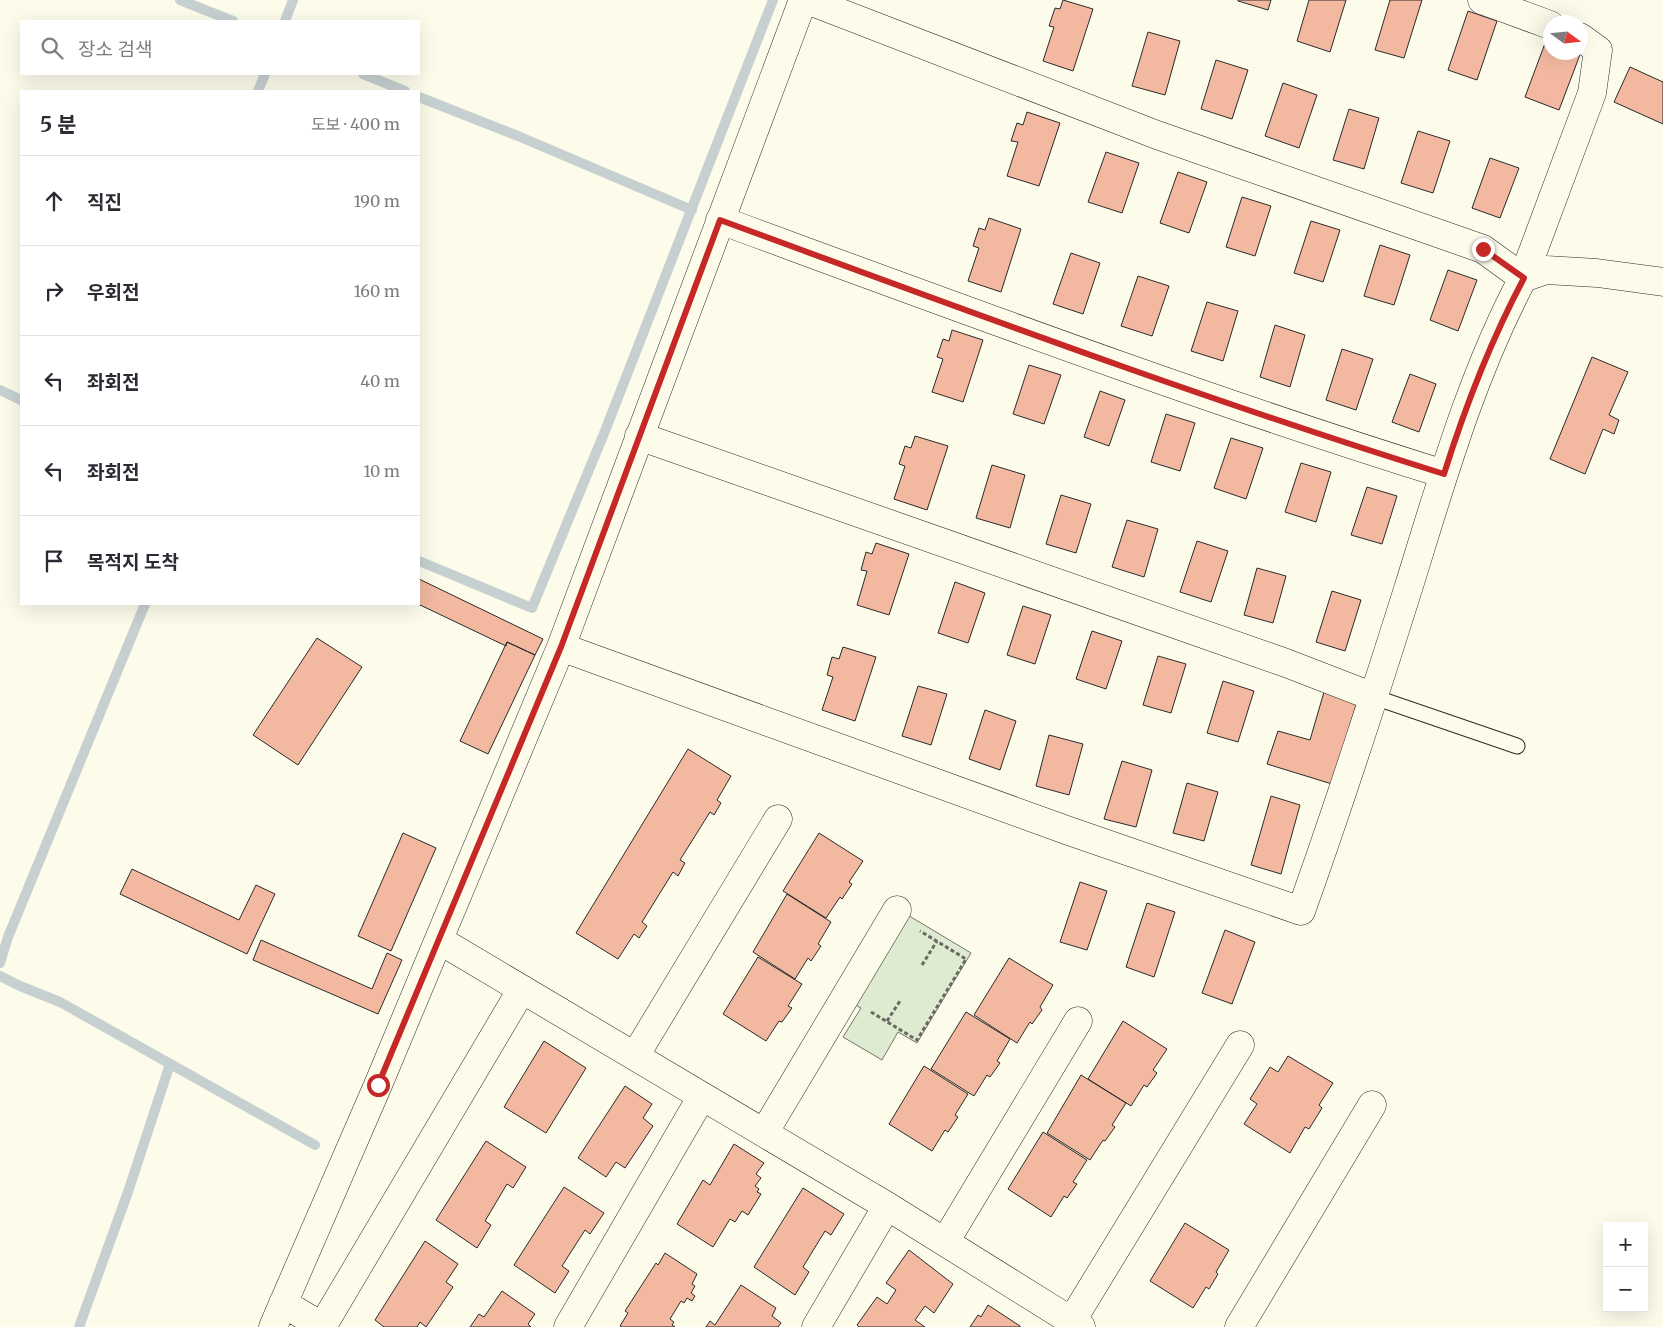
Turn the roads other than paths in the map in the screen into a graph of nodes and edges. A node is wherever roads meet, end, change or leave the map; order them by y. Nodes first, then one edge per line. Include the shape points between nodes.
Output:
1 (803, 0) edge
2 (807, 0) edge
3 (1482, 0) edge
4 (1543, 22) edge
5 (1588, 42) edge
6 (720, 220) junction
7 (1524, 278) junction
8 (1663, 282) edge
9 (639, 436) junction
10 (1444, 474) junction
11 (561, 647) junction
12 (1374, 697) junction
13 (1517, 746) dead end
14 (778, 819) dead end
15 (895, 912) road end
16 (439, 940) junction
17 (522, 990) junction
18 (1078, 1021) dead end
19 (1240, 1045) dead end
20 (635, 1056) junction
21 (702, 1096) junction
22 (1372, 1105) dead end
23 (764, 1133) junction
24 (888, 1206) junction
25 (945, 1242) junction
26 (278, 1315) edge
27 (322, 1327) edge
28 (568, 1327) edge
29 (816, 1327) edge
30 (1068, 1327) edge
31 (1082, 1327) edge
32 (1240, 1327) edge

1 - 6 street
2 - 7 street via 1157,135 1483,249
3 - 4 street
5 - 7 street via 1598,50 1592,93
6 - 9 street
6 - 10 street via 976,314 1333,439
7 - 8 street via 1546,270
7 - 10 street via 1510,303 1461,420
9 - 11 street
9 - 12 street via 1286,663
10 - 12 street
11 - 12 street via 1301,911
11 - 16 street
12 - 13 lane
14 - 20 street
15 - 23 street
16 - 17 street
16 - 26 street
17 - 20 street
17 - 27 street
18 - 25 street
19 - 30 street
20 - 21 street
21 - 23 street
21 - 28 street
22 - 32 street
23 - 24 street
24 - 25 street
24 - 29 street
25 - 31 street
26 - 27 street

